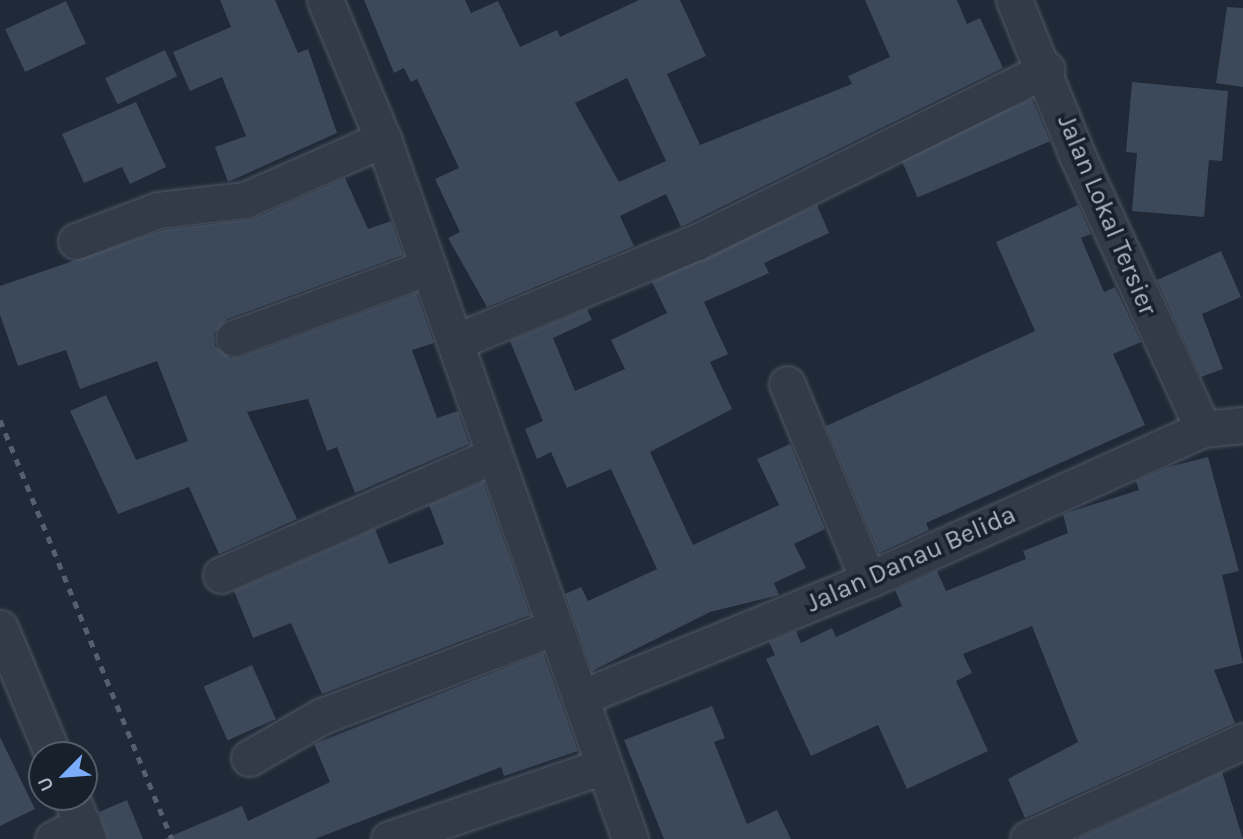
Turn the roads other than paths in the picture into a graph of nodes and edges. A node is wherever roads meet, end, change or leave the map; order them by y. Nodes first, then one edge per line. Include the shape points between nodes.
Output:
1 (325, 0) edge
2 (1014, 0) edge
3 (1047, 69) junction
4 (383, 139) junction
5 (76, 241) dead end
6 (428, 267) junction
7 (234, 338) dead end
8 (455, 342) junction
9 (787, 384) dead end
10 (1243, 425) edge
11 (1203, 429) junction
12 (494, 455) junction
13 (221, 575) dead end
14 (868, 580) junction
15 (555, 626) junction
16 (0, 628) edge
17 (580, 698) junction
18 (47, 741) edge
19 (1243, 741) edge
20 (249, 758) dead end
21 (604, 766) junction
22 (388, 839) edge
23 (630, 839) edge
24 (1028, 839) edge

1 - 4 street
2 - 3 street, Jalan Lokal Tersier
3 - 8 street via 697,242
3 - 11 street, Jalan Lokal Tersier via 1077,155
4 - 5 street via 245,200 158,210
4 - 6 street
6 - 7 street
6 - 8 street
8 - 12 street
9 - 14 street
10 - 11 street, Jalan Danau Belida
11 - 14 street, Jalan Danau Belida
12 - 13 street
12 - 15 street
14 - 17 street, Jalan Danau Belida
15 - 17 street
15 - 20 street via 321,716
16 - 18 street
17 - 21 street
19 - 24 street
21 - 22 street
21 - 23 street

